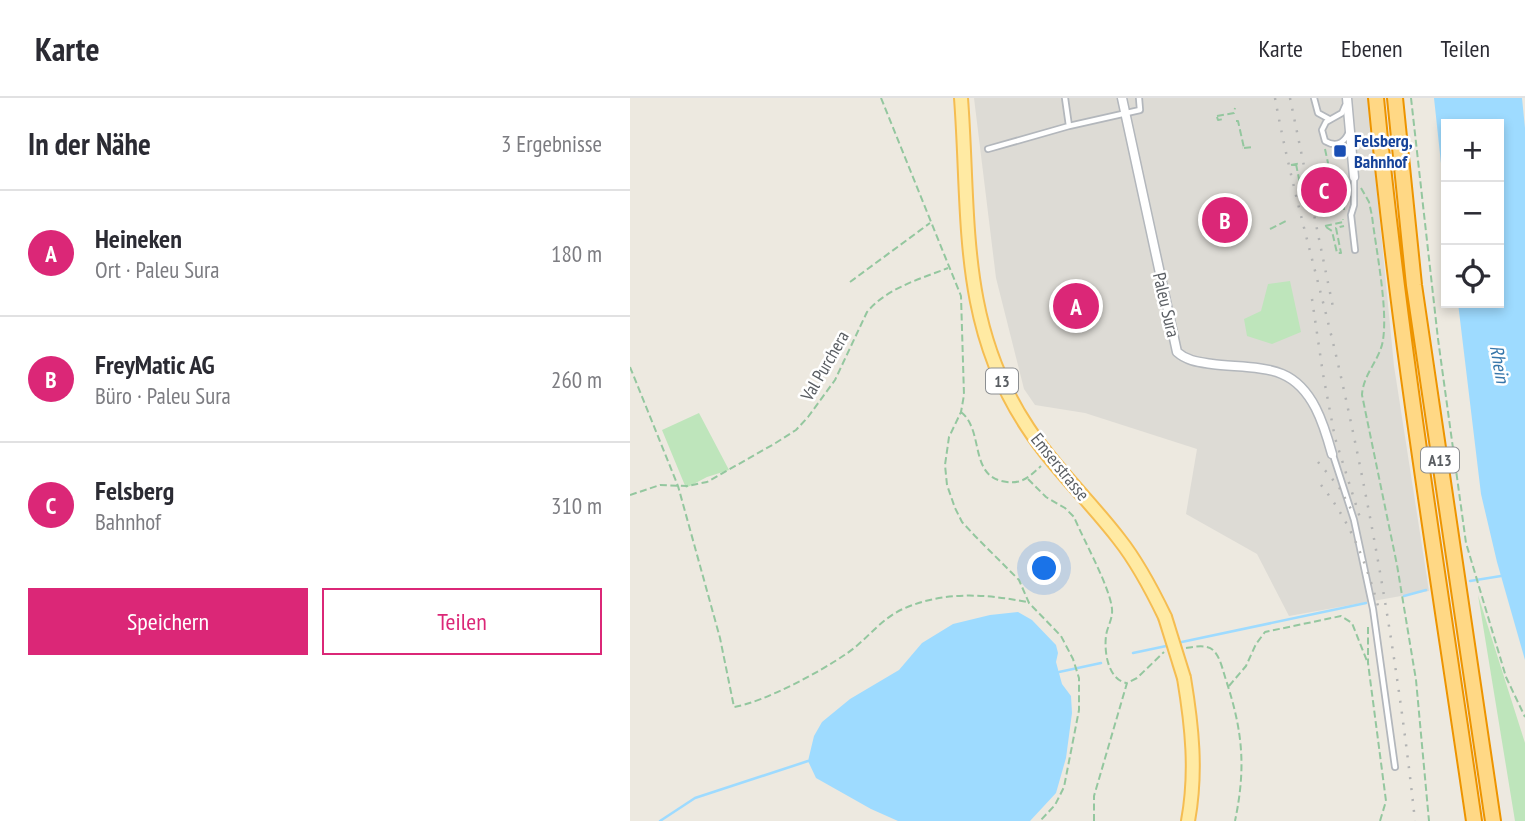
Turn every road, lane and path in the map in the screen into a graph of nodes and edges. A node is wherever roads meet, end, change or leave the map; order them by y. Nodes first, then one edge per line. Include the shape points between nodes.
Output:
1 (881, 98) edge
2 (961, 98) edge
3 (1065, 98) edge
4 (1122, 98) edge
5 (1139, 98) edge
6 (1314, 98) edge
7 (1347, 98) edge
8 (1376, 98) edge
9 (1395, 98) edge
10 (1411, 98) edge
11 (1235, 108) dead end
12 (1317, 109) junction
13 (1125, 115) junction
14 (1224, 119) dead end
15 (1330, 119) junction
16 (1236, 121) dead end
17 (1069, 126) junction
18 (1350, 127) junction
19 (1322, 134) junction
20 (1325, 141) junction
21 (1253, 147) dead end
22 (988, 149) dead end
23 (1301, 163) dead end
24 (1296, 164) junction
25 (1291, 165) dead end
26 (1354, 177) junction
27 (1304, 204) dead end
28 (1344, 206) dead end
29 (1287, 220) dead end
30 (1342, 222) joint
31 (930, 223) junction
32 (1270, 229) dead end
33 (1355, 250) dead end
34 (948, 268) junction
35 (850, 282) dead end
36 (630, 367) edge
37 (961, 412) junction
38 (1332, 454) joint
39 (1049, 457) junction
40 (1028, 479) junction
41 (678, 486) junction
42 (630, 495) edge
43 (1029, 603) junction
44 (1374, 618) junction
45 (1185, 648) dead end
46 (1165, 650) dead end
47 (1367, 663) junction
48 (1127, 683) junction
49 (1228, 687) junction
50 (1525, 716) edge
51 (1395, 767) dead end
52 (1043, 820) edge
53 (1094, 821) edge
54 (1188, 821) edge
55 (1235, 821) edge
56 (1380, 821) edge
57 (1429, 821) edge
58 (1474, 821) edge
59 (1493, 821) edge

1 - 31 path
2 - 39 main road, Emserstrasse / 13 via 968,252 978,313 1014,405
3 - 17 lane
4 - 13 street, Paleu Sura
5 - 13 lane via 1140,110
6 - 12 lane
7 - 15 lane via 1342,113
7 - 18 street
8 - 58 highway, A13 via 1401,323
9 - 59 highway, A13 via 1415,285
10 - 50 path via 1466,543 1506,677
11 - 14 path via 1234,113 1217,116
12 - 15 lane
12 - 19 lane
13 - 17 lane
13 - 38 street, Paleu Sura via 1177,352 1192,360 1289,378 1313,404
15 - 19 lane
16 - 21 path via 1243,148
17 - 22 lane
18 - 20 lane via 1343,142
18 - 26 street
19 - 20 lane
20 - 28 path via 1337,205
23 - 24 path
24 - 25 path
24 - 27 path
26 - 33 lane via 1351,215
26 - 57 path via 1372,216 1384,319 1382,347 1362,395 1416,680
29 - 32 path
30 - 30 path via 1325,226 1332,231 1337,253 1341,253 1336,228
31 - 34 path
31 - 35 path
34 - 37 path via 961,296
34 - 41 path, Val Purchera via 872,305 835,380 796,430 707,482
36 - 41 path
37 - 40 path via 974,429 979,458 988,474 1008,482
37 - 43 path via 949,437 945,465 955,508 975,536 1019,580
38 - 44 lane via 1354,520
39 - 40 path
39 - 54 main road, Emserstrasse / 13, bridge via 1120,539 1165,617 1184,678 1193,741
40 - 48 path via 1074,517 1111,599 1106,653 1111,673
41 - 42 path, Val Purchera via 660,485
41 - 43 path via 734,707 769,696 846,654 906,607 947,595 996,596
43 - 52 path via 1061,636 1079,678 1079,710 1064,787
44 - 47 path via 1368,619
44 - 51 lane
45 - 49 path via 1213,650
46 - 48 path
47 - 49 path via 1352,623 1340,616 1265,632
47 - 56 path via 1386,801
48 - 53 path via 1094,796
49 - 55 path via 1243,752

